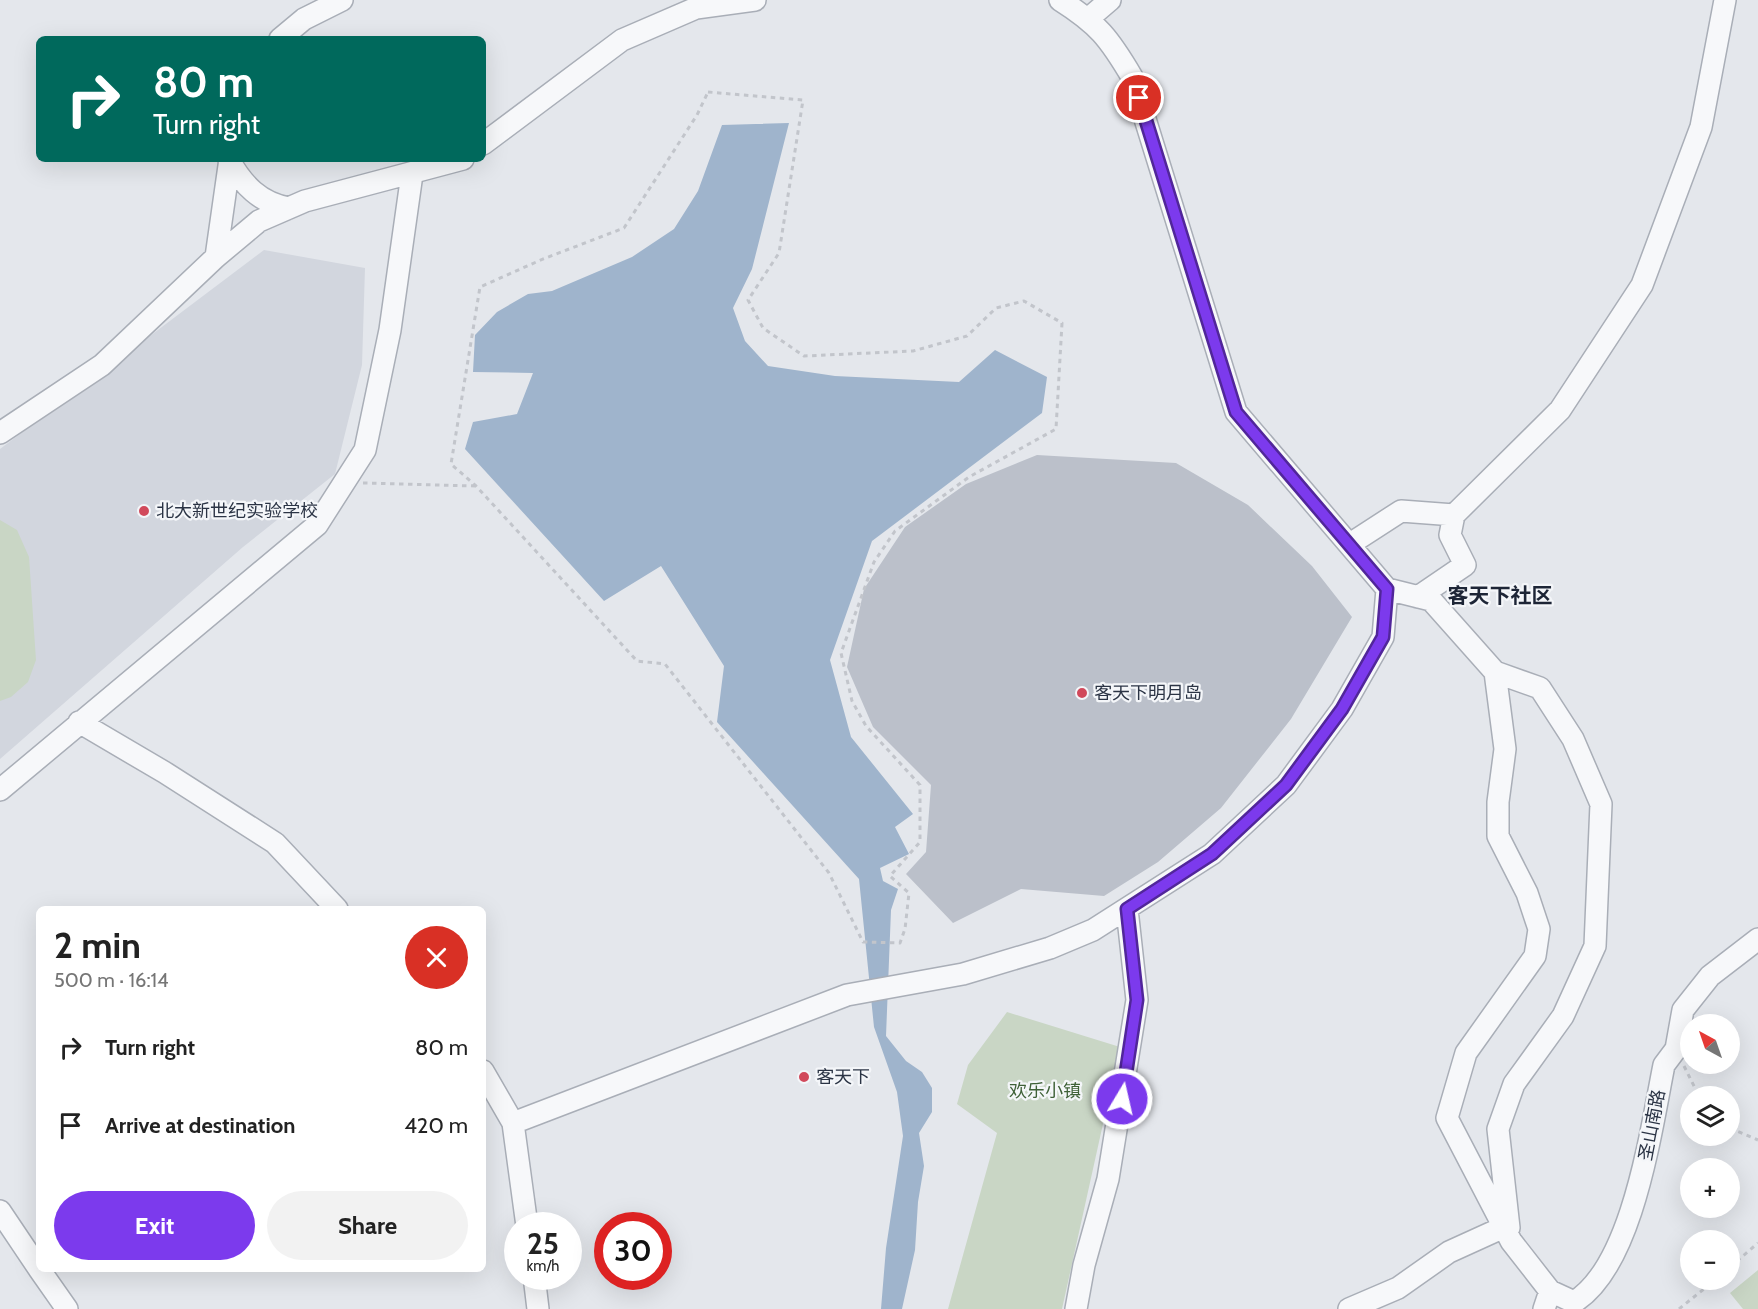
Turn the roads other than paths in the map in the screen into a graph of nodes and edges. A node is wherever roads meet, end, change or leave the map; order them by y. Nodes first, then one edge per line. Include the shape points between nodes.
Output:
1 (342, 0) edge
2 (755, 0) edge
3 (1060, 0) edge
4 (1110, 0) edge
5 (1725, 0) edge
6 (710, 3) edge
7 (1089, 18) junction
8 (284, 36) edge
9 (486, 142) edge
10 (230, 162) edge
11 (231, 162) edge
12 (453, 162) edge
13 (412, 174) junction
14 (289, 208) junction
15 (216, 257) junction
16 (0, 434) edge
17 (1454, 516) junction
18 (1350, 544) junction
19 (1387, 589) junction
20 (1418, 597) junction
21 (1495, 672) junction
22 (79, 722) junction
23 (0, 790) edge
24 (334, 906) edge
25 (1127, 909) junction
26 (1758, 939) edge
27 (486, 1076) edge
28 (513, 1124) junction
29 (0, 1211) edge
30 (525, 1212) edge
31 (1507, 1234) junction
32 (36, 1265) edge
33 (41, 1272) edge
34 (536, 1290) edge
35 (1547, 1300) edge
36 (1573, 1306) edge
37 (67, 1309) edge
38 (538, 1309) edge
39 (1076, 1309) edge
40 (1349, 1309) edge

1 - 8 street via 304,19
2 - 6 street
3 - 7 street
4 - 7 street
5 - 17 street via 1701,127 1642,285 1560,410
6 - 9 street via 622,40
7 - 18 street via 1113,45 1132,76 1236,412
10 - 15 street
11 - 14 street via 239,178 256,194 272,205
12 - 13 street
13 - 14 street
13 - 22 street via 390,330 364,450 344,483 317,525
14 - 15 street via 260,221
15 - 16 street via 102,365
17 - 18 street via 1401,511
17 - 20 street via 1450,535 1465,565
18 - 19 street
19 - 20 street
19 - 25 street via 1383,637 1342,709 1286,785 1212,854
20 - 21 street via 1431,600
21 - 31 street via 1505,749 1498,836 1527,893 1539,929 1535,956 1466,1053 1447,1118
21 - 31 street via 1540,688 1573,739 1601,804 1595,946 1563,1016 1514,1084 1498,1129
22 - 23 street
22 - 24 street via 275,843
25 - 28 street via 1093,930 1050,948 963,974 847,994
25 - 39 street via 1137,1000 1108,1179
26 - 36 street, 圣山南路 via 1710,976 1683,1010 1676,1049 1664,1065 1637,1200 1608,1265
27 - 28 street
28 - 30 street
29 - 32 street
31 - 35 street
31 - 40 street via 1449,1252 1398,1288
33 - 37 street
34 - 38 street
35 - 36 street, 圣山南路

